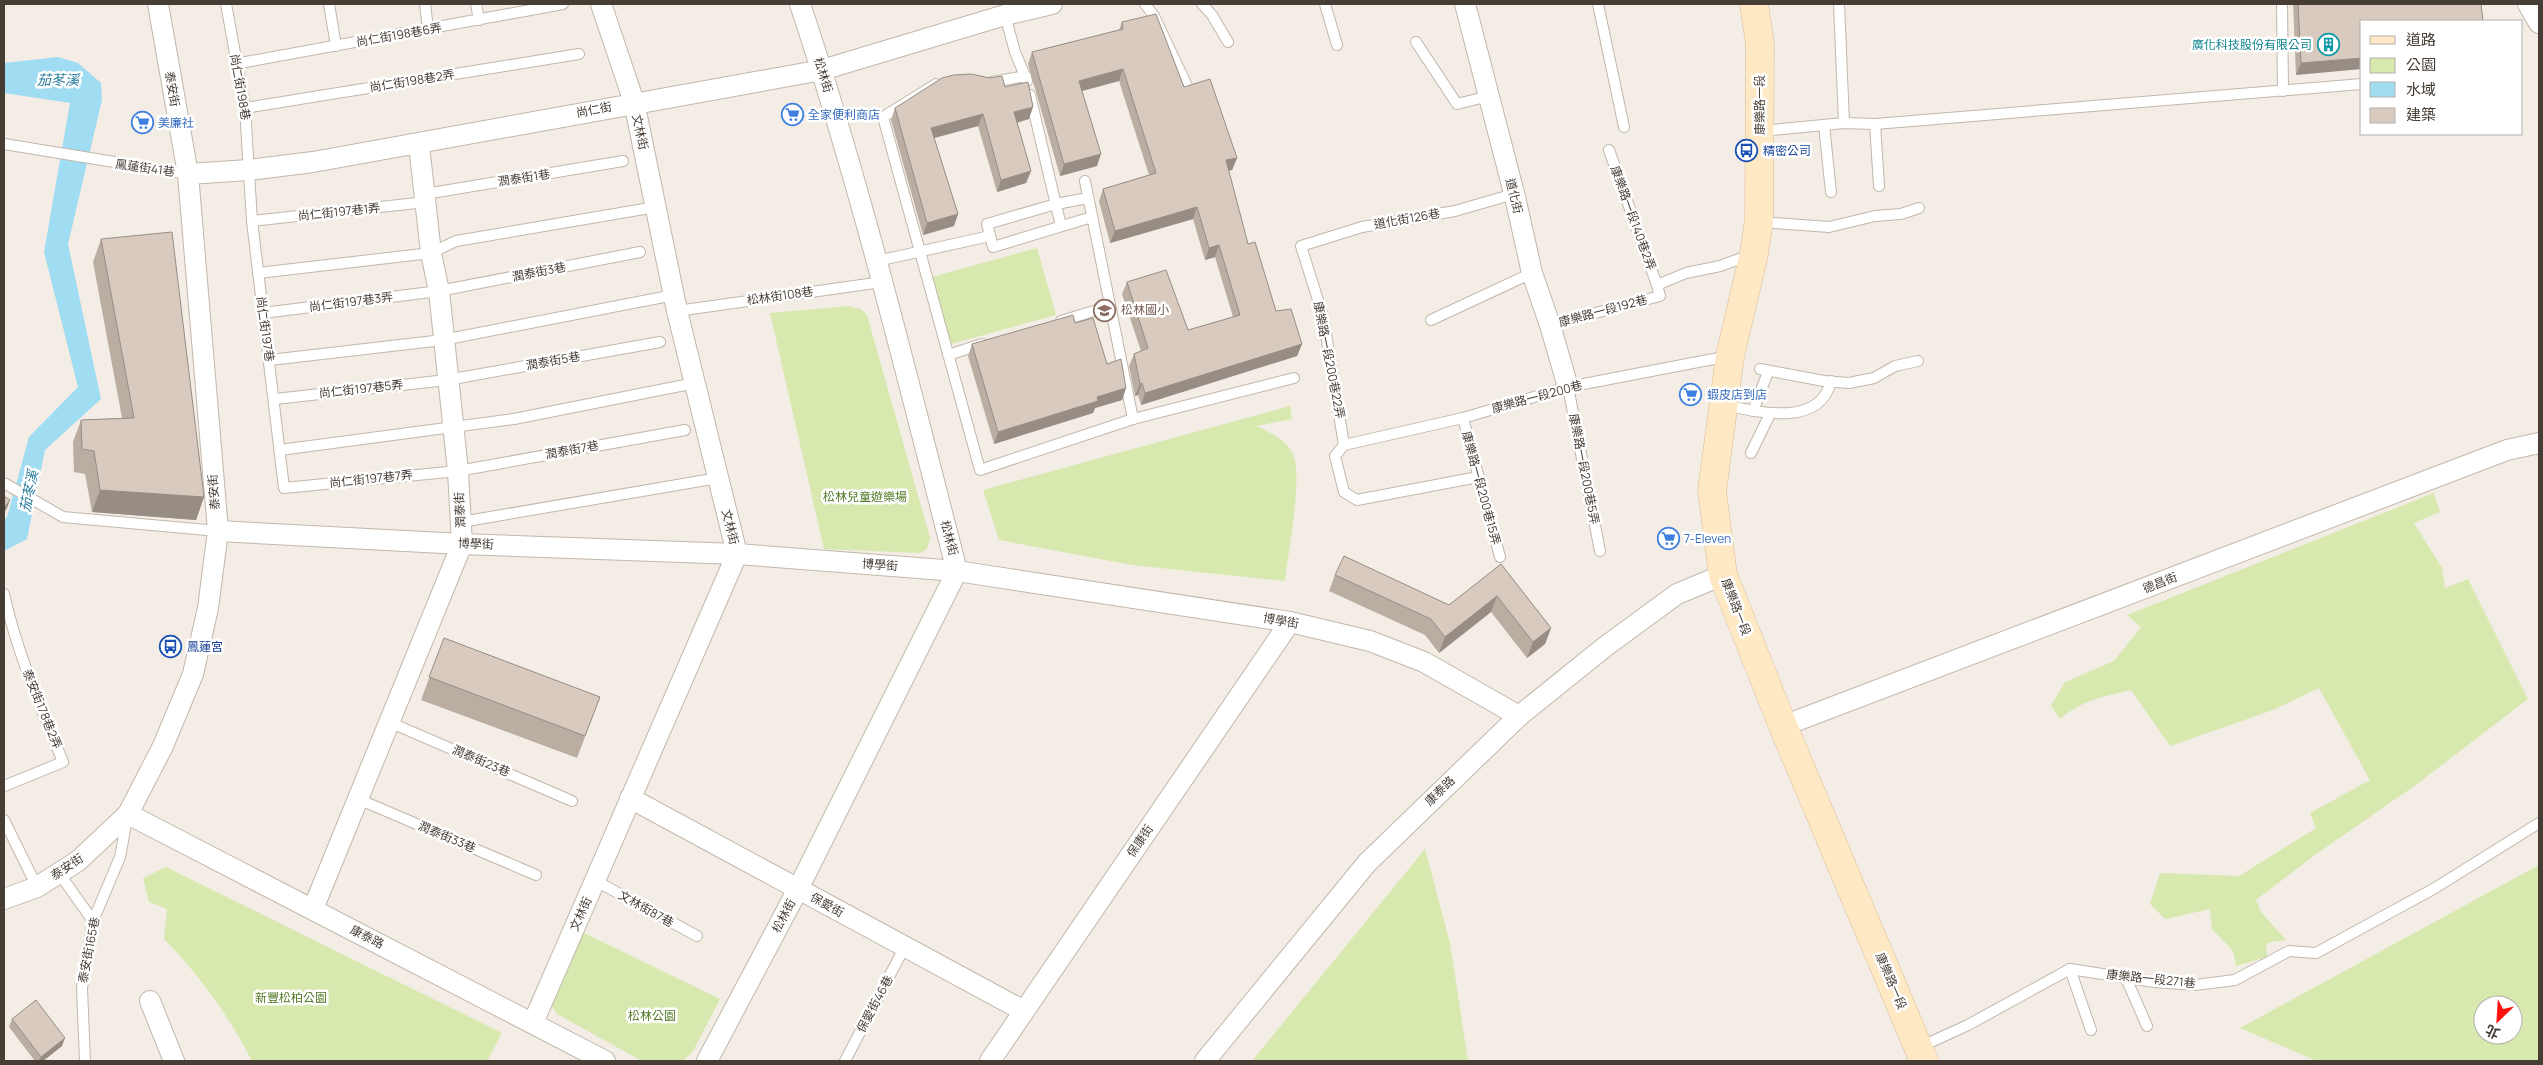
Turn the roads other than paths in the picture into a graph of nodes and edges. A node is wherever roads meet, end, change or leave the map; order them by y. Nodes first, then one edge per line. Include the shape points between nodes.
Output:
1 (158, 4) edge
2 (226, 4) edge
3 (329, 4) edge
4 (425, 4) edge
5 (476, 4) edge
6 (563, 4) edge
7 (601, 4) edge
8 (800, 4) edge
9 (1052, 4) edge
10 (1145, 4) edge
11 (1202, 4) edge
12 (1325, 4) edge
13 (1465, 4) edge
14 (1598, 4) edge
15 (1754, 4) edge
16 (1839, 4) edge
17 (2282, 4) edge
18 (2528, 4) edge
19 (524, 8) edge
20 (1005, 16) junction
21 (479, 20) junction
22 (2539, 24) edge
23 (428, 29) junction
24 (1228, 42) dead end
25 (1416, 42) dead end
26 (1337, 45) dead end
27 (336, 46) junction
28 (579, 54) dead end
29 (235, 64) junction
30 (822, 70) junction
31 (1026, 76) junction
32 (948, 80) edge
33 (980, 82) edge
34 (2360, 84) edge
35 (1188, 88) edge
36 (2283, 92) junction
37 (1489, 96) junction
38 (634, 102) junction
39 (245, 108) junction
40 (1844, 122) junction
41 (1824, 124) junction
42 (1875, 124) junction
43 (1624, 128) dead end
44 (1761, 130) junction
45 (4, 144) edge
46 (418, 145) junction
47 (1609, 150) dead end
48 (623, 162) dead end
49 (249, 170) junction
50 (188, 174) junction
51 (1084, 181) dead end
52 (1879, 186) dead end
53 (1831, 192) dead end
54 (1514, 194) junction
55 (426, 198) junction
56 (1088, 198) junction
57 (1056, 204) junction
58 (656, 207) junction
59 (1919, 208) dead end
60 (1092, 217) junction
61 (252, 221) junction
62 (1758, 221) junction
63 (1061, 226) junction
64 (990, 236) junction
65 (1301, 246) joint
66 (640, 252) dead end
67 (919, 252) junction
68 (431, 253) junction
69 (1754, 254) junction
70 (877, 261) junction
71 (258, 273) junction
72 (1532, 273) junction
73 (882, 282) junction
74 (1656, 285) junction
75 (438, 291) junction
76 (676, 303) junction
77 (1110, 306) junction
78 (263, 313) junction
79 (1431, 320) dead end
80 (1050, 324) edge
81 (1550, 325) junction
82 (443, 340) junction
83 (995, 341) edge
84 (660, 342) dead end
85 (948, 355) junction
86 (1730, 356) junction
87 (270, 360) junction
88 (1918, 361) dead end
89 (1294, 378) dead end
90 (447, 380) junction
91 (1831, 382) junction
92 (695, 383) junction
93 (1568, 387) junction
94 (275, 398) junction
95 (1722, 405) junction
96 (1753, 411) junction
97 (1770, 414) junction
98 (1463, 418) junction
99 (1134, 419) junction
100 (452, 427) junction
101 (685, 430) dead end
102 (2539, 443) edge
103 (1344, 445) junction
104 (280, 450) junction
105 (1751, 453) dead end
106 (458, 471) junction
107 (1478, 477) junction
108 (718, 478) junction
109 (4, 483) edge
110 (284, 488) joint
111 (461, 522) junction
112 (218, 531) junction
113 (462, 544) junction
114 (1600, 551) dead end
115 (737, 554) junction
116 (1500, 557) dead end
117 (957, 571) junction
118 (1723, 576) junction
119 (4, 594) edge
120 (1290, 622) junction
121 (1519, 716) junction
122 (389, 722) junction
123 (1783, 726) junction
124 (4, 786) edge
125 (358, 798) junction
126 (630, 798) junction
127 (572, 801) dead end
128 (128, 814) junction
129 (4, 820) edge
130 (2539, 823) edge
131 (59, 873) junction
132 (536, 875) dead end
133 (596, 881) junction
134 (37, 887) junction
135 (798, 889) junction
136 (4, 899) edge
137 (313, 909) junction
138 (93, 921) junction
139 (697, 936) dead end
140 (904, 948) junction
141 (2070, 969) junction
142 (2125, 976) junction
143 (150, 1001) dead end
144 (1024, 1011) junction
145 (533, 1023) junction
146 (2147, 1026) dead end
147 (2091, 1030) dead end
148 (1922, 1055) edge
149 (85, 1061) edge
150 (174, 1061) edge
151 (604, 1061) edge
152 (707, 1061) edge
153 (845, 1061) edge
154 (990, 1061) edge
155 (1205, 1061) edge

1 - 50 street, 泰安街
2 - 29 lane, 尚仁街198巷
3 - 27 lane
4 - 23 lane
5 - 21 lane
6 - 19 lane, 尚仁街198巷6弄
7 - 38 street, 文林街
8 - 30 street, 松林街
9 - 20 street, 尚仁街
10 - 35 lane via 1154,16
11 - 24 lane
12 - 26 lane
13 - 37 street, 道化街
14 - 43 lane
15 - 44 street, 康樂路一段 via 1760,44
16 - 40 lane
17 - 36 lane
18 - 22 street
19 - 21 lane, 尚仁街198巷6弄
20 - 30 street, 尚仁街
20 - 31 lane
21 - 23 lane, 尚仁街198巷6弄
23 - 27 lane, 尚仁街198巷6弄
25 - 37 lane via 1457,104
27 - 29 lane, 尚仁街198巷6弄
28 - 39 lane, 尚仁街198巷2弄
29 - 39 lane, 尚仁街198巷
30 - 38 street, 尚仁街
30 - 70 street, 松林街
31 - 33 lane
31 - 57 lane
32 - 67 lane via 921,92 883,117
34 - 36 lane
36 - 42 lane
37 - 54 street, 道化街
38 - 46 street, 尚仁街
38 - 58 street, 文林街
39 - 49 lane, 尚仁街198巷
40 - 41 lane
40 - 42 lane
41 - 44 lane
41 - 53 lane
42 - 52 lane
44 - 62 street, 康樂路一段
45 - 50 lane, 鳳蓮街41巷
46 - 49 street, 尚仁街
46 - 55 street, 潤泰街
47 - 74 lane, 康樂路一段140巷2弄
48 - 55 lane, 潤泰街1巷
49 - 50 street, 尚仁街
49 - 61 lane, 尚仁街197巷
50 - 112 street, 泰安街
51 - 56 lane
54 - 65 lane, 道化街126巷 via 1455,211 1362,227
54 - 72 street, 道化街
55 - 61 lane, 尚仁街197巷1弄
55 - 68 street, 潤泰街
56 - 57 lane
56 - 60 lane
57 - 63 lane
57 - 64 lane via 987,224
58 - 68 lane via 456,241
58 - 76 street, 文林街
59 - 62 lane via 1829,227
60 - 63 lane
60 - 77 lane
61 - 71 lane, 尚仁街197巷
62 - 69 street, 康樂路一段
63 - 64 lane via 993,247
64 - 67 lane
65 - 103 lane, 康樂路一段200巷22弄 via 1322,316
66 - 75 lane, 潤泰街3巷
67 - 70 lane
67 - 85 lane
68 - 71 lane
68 - 75 street, 潤泰街
69 - 74 lane, 康樂路一段192巷 via 1720,266 1686,272
69 - 86 street, 康樂路一段
70 - 73 street, 松林街
71 - 78 lane, 尚仁街197巷
72 - 79 lane
72 - 81 street, 道化街
73 - 76 lane, 松林街108巷
73 - 117 street, 松林街
74 - 81 lane, 康樂路一段192巷 via 1660,296
75 - 78 lane, 尚仁街197巷3弄
75 - 82 street, 潤泰街
76 - 82 lane, 松林街108巷
76 - 92 street, 文林街
77 - 80 lane
77 - 99 lane
78 - 87 lane, 尚仁街197巷
81 - 93 street, 道化街
82 - 87 lane, 松林街108巷
82 - 90 street, 潤泰街
83 - 85 lane
84 - 90 lane, 潤泰街5巷
85 - 99 lane via 980,470
86 - 93 lane, 康樂路一段200巷
86 - 95 street, 康樂路一段
87 - 94 lane, 尚仁街197巷
88 - 91 lane via 1895,366 1874,378 1849,383
89 - 99 lane
90 - 94 lane, 尚仁街197巷5弄
90 - 100 street, 潤泰街
91 - 96 lane via 1764,371
91 - 97 lane via 1829,392 1820,403 1803,410
92 - 100 lane via 514,419
92 - 108 street, 文林街
93 - 98 lane, 康樂路一段200巷
93 - 114 lane, 康樂路一段200巷5弄
94 - 104 lane, 尚仁街197巷
95 - 96 lane
95 - 118 street, 康樂路一段 via 1712,491
96 - 97 lane
97 - 105 lane
98 - 103 lane, 康樂路一段200巷
98 - 107 lane, 康樂路一段200巷15弄
100 - 104 lane
100 - 106 street, 潤泰街
101 - 106 lane, 潤泰街7巷
102 - 123 street, 德昌街 via 2508,450
103 - 107 lane via 1335,456 1344,492 1357,500
104 - 110 lane, 尚仁街197巷
106 - 110 lane, 尚仁街197巷7弄
106 - 111 street, 潤泰街
107 - 116 lane, 康樂路一段200巷15弄
108 - 111 lane
108 - 115 street, 文林街
109 - 112 lane via 63,517
111 - 113 street, 潤泰街
112 - 113 street, 博學街
112 - 128 street, 泰安街 via 208,608 193,674 163,746
113 - 115 street, 博學街
113 - 122 street, 潤泰街
115 - 117 street, 博學街
115 - 126 street, 文林街
117 - 120 street, 博學街
117 - 135 street, 松林街
118 - 121 street, 康泰路 via 1677,594
118 - 123 street, 康樂路一段
119 - 124 lane, 泰安街178巷2弄 via 28,677 63,762
120 - 121 street, 博學街 via 1370,641 1424,662
120 - 144 street, 保康街
121 - 155 street, 康泰路 via 1367,863
122 - 125 street, 潤泰街
122 - 127 lane, 潤泰街23巷
123 - 148 street, 康樂路一段
125 - 132 lane, 潤泰街33巷
125 - 137 street, 潤泰街
126 - 133 street, 文林街
126 - 135 street, 保愛街
128 - 131 street, 泰安街 via 78,861
128 - 137 street, 康泰路
128 - 138 lane, 泰安街165巷 via 120,857
129 - 134 lane
130 - 142 lane, 康樂路一段271巷 via 2435,888 2316,953 2289,951 2235,980 2215,983 2195,985
131 - 134 street, 泰安街
131 - 138 lane
133 - 139 lane, 文林街87巷
133 - 145 street, 文林街
134 - 136 street, 泰安街
135 - 140 street, 保愛街
135 - 152 street, 松林街
137 - 145 street, 康泰路
138 - 149 lane, 泰安街165巷 via 82,988
140 - 144 street, 保愛街
140 - 153 lane, 保愛街46巷
141 - 142 lane, 康樂路一段271巷
141 - 147 lane
141 - 148 lane via 1968,1025
142 - 146 lane
143 - 150 street
144 - 154 street, 保康街
145 - 151 street, 康泰路

